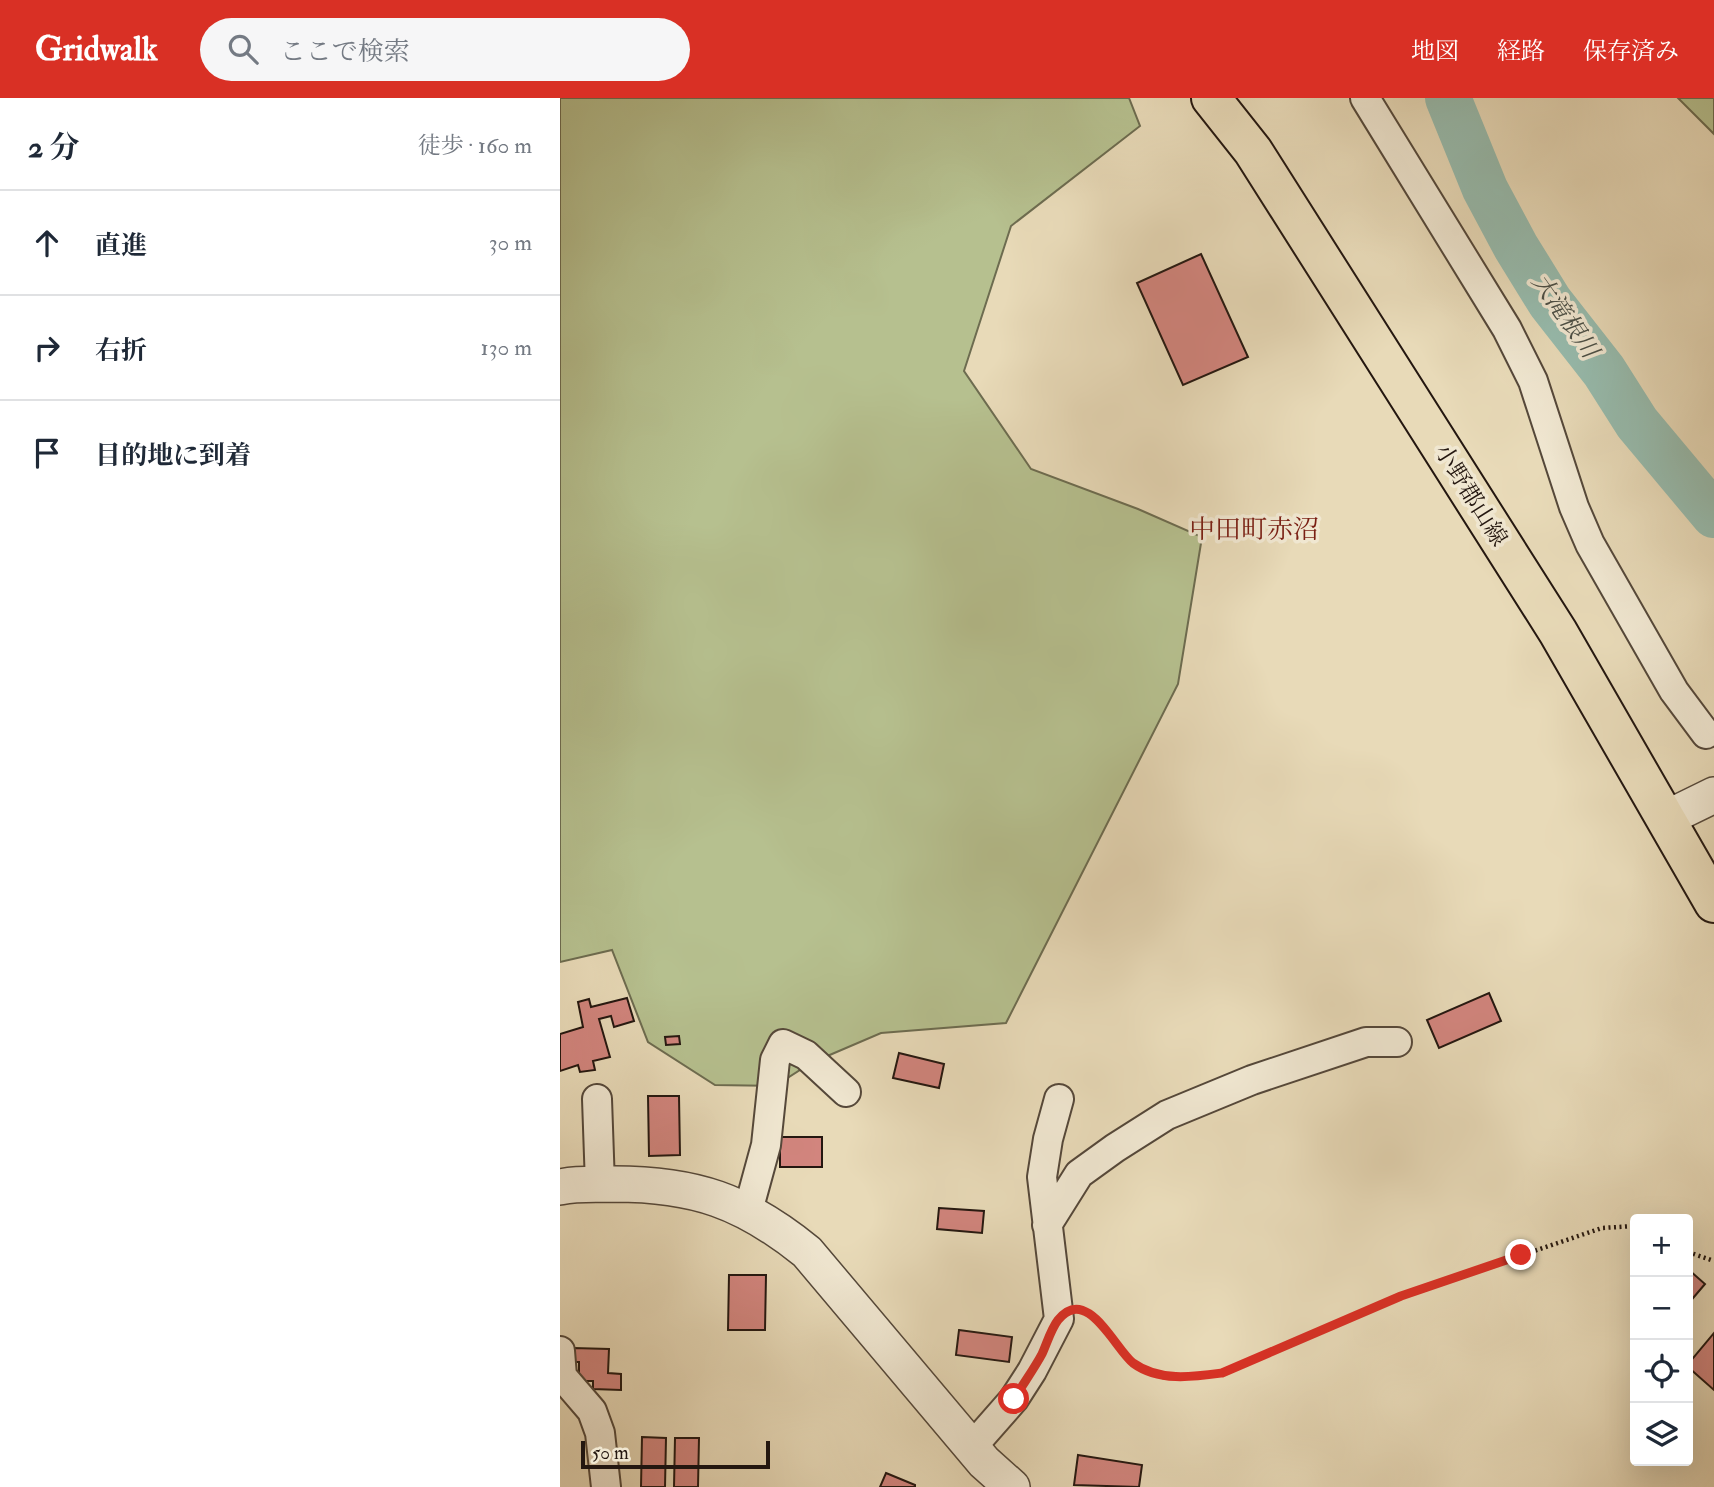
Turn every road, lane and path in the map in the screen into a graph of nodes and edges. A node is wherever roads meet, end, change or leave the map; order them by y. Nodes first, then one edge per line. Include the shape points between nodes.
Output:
1 (1211, 98) edge
2 (1365, 98) edge
3 (1706, 734) dead end
4 (1714, 794) edge
5 (1667, 818) junction
6 (1714, 903) edge
7 (1397, 1042) dead end
8 (846, 1092) dead end
9 (597, 1099) dead end
10 (1059, 1099) dead end
11 (600, 1185) junction
12 (560, 1187) edge
13 (748, 1211) junction
14 (1047, 1225) junction
15 (1630, 1226) edge
16 (1693, 1254) edge
17 (1714, 1261) edge
18 (1059, 1319) junction
19 (561, 1369) edge
20 (971, 1448) junction
21 (606, 1487) edge
22 (1012, 1487) edge

1 - 5 main road, 小野郡山線 via 1253,151 1558,632
2 - 3 street via 1507,329 1533,381 1590,544 1674,691
4 - 5 street
5 - 6 main road, 小野郡山線
7 - 14 street via 1366,1042 1252,1080 1167,1115 1079,1174
8 - 13 street via 806,1055 783,1044 775,1059 765,1145
9 - 11 street
10 - 14 street via 1042,1177
11 - 12 street
11 - 13 street via 683,1189 713,1195
13 - 20 street via 807,1252
14 - 18 street
15 - 18 path via 1602,1228 1401,1296 1222,1373 1163,1377 1133,1363 1087,1311 1072,1310
16 - 17 path
18 - 20 street via 1014,1399
19 - 21 street via 592,1411 600,1433
20 - 22 street

